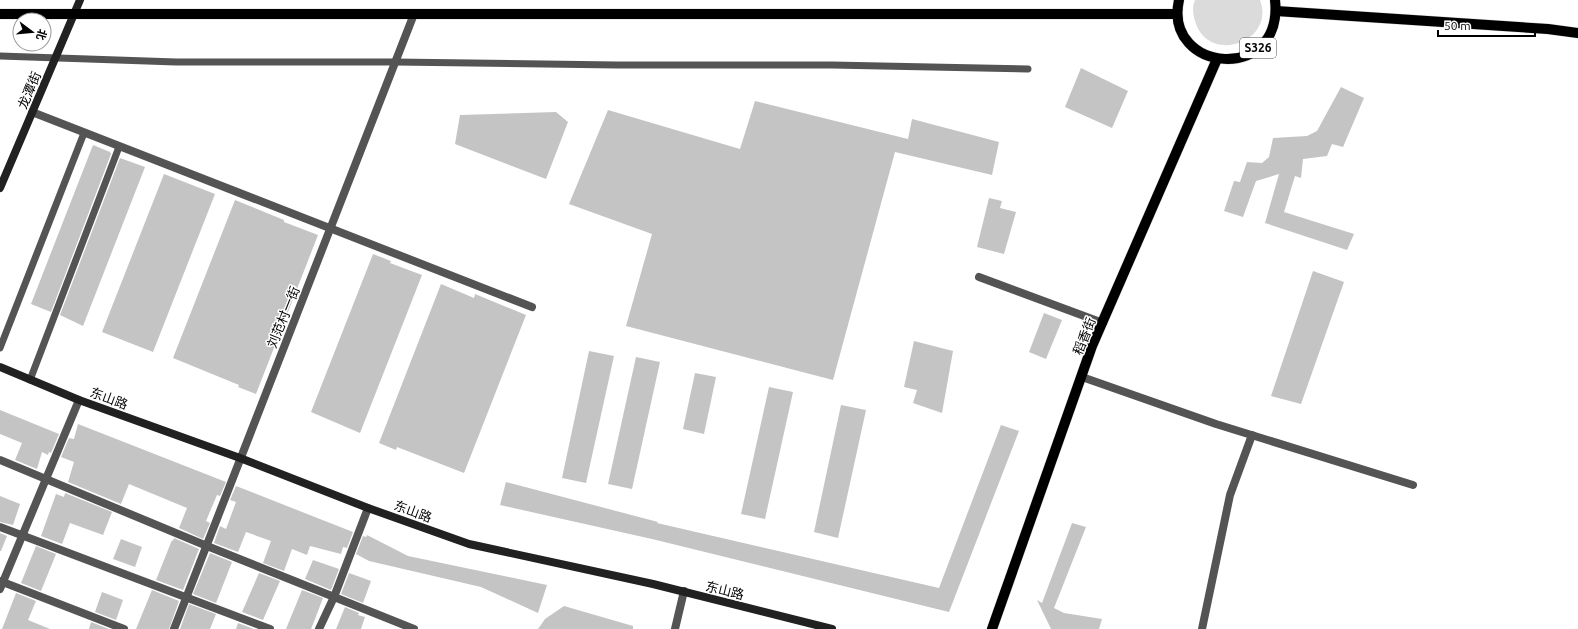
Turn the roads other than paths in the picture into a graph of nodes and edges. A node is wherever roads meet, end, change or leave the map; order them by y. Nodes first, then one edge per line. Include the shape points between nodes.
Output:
1 (80, 0) edge
2 (1179, 0) edge
3 (1275, 0) edge
4 (1276, 11) junction
5 (0, 14) edge
6 (74, 14) junction
7 (414, 14) junction
8 (1177, 14) junction
9 (1578, 32) edge
10 (0, 56) edge
11 (55, 58) junction
12 (1217, 59) junction
13 (395, 62) junction
14 (1028, 69) dead end
15 (32, 112) junction
16 (84, 133) junction
17 (119, 147) junction
18 (0, 188) edge
19 (330, 230) junction
20 (979, 277) dead end
21 (532, 307) dead end
22 (1103, 323) junction
23 (0, 348) edge
24 (0, 367) edge
25 (1082, 376) junction
26 (30, 380) junction
27 (79, 400) junction
28 (1252, 435) junction
29 (240, 458) junction
30 (0, 460) edge
31 (46, 479) junction
32 (1413, 484) dead end
33 (368, 508) junction
34 (0, 527) edge
35 (22, 536) junction
36 (207, 546) junction
37 (1, 584) edge
38 (684, 591) junction
39 (187, 597) junction
40 (334, 597) junction
41 (124, 629) edge
42 (174, 629) edge
43 (270, 629) edge
44 (319, 629) edge
45 (414, 629) edge
46 (674, 629) edge
47 (832, 629) edge
48 (992, 629) edge
49 (1202, 629) edge

1 - 6 street, 龙潭街
2 - 8 main road, S326
3 - 4 main road, S326
4 - 9 main road
4 - 12 main road, S326 via 1268,38 1254,51 1237,59
5 - 6 main road
6 - 7 main road
6 - 11 street, 龙潭街
7 - 8 main road
7 - 13 street, 刘范村一街
8 - 12 main road, S326 via 1181,30 1192,45 1200,52
10 - 11 lane
11 - 13 lane via 176,62
11 - 15 street, 龙潭街
12 - 22 main road, 稻香街
13 - 14 lane
13 - 19 street, 刘范村一街
15 - 16 street
15 - 18 street, 龙潭街
16 - 17 street
16 - 23 lane
17 - 19 street
17 - 26 lane
19 - 21 street
19 - 29 street, 刘范村一街
20 - 22 street
22 - 25 main road, 稻香街
24 - 26 street, 东山路
25 - 28 street
25 - 48 main road, 稻香街
26 - 27 street, 东山路
27 - 29 street, 东山路
27 - 31 street
28 - 32 street
28 - 49 street via 1230,495
29 - 33 street, 东山路
29 - 36 street, 刘范村一街
30 - 31 street
31 - 35 street
31 - 36 street
33 - 38 street, 东山路 via 469,544
33 - 40 street
34 - 35 street
35 - 37 street
35 - 39 street
36 - 39 street, 刘范村一街
36 - 40 street
37 - 41 street
38 - 46 street
38 - 47 street, 东山路
39 - 42 street, 刘范村一街
39 - 43 street
40 - 44 street
40 - 45 street

